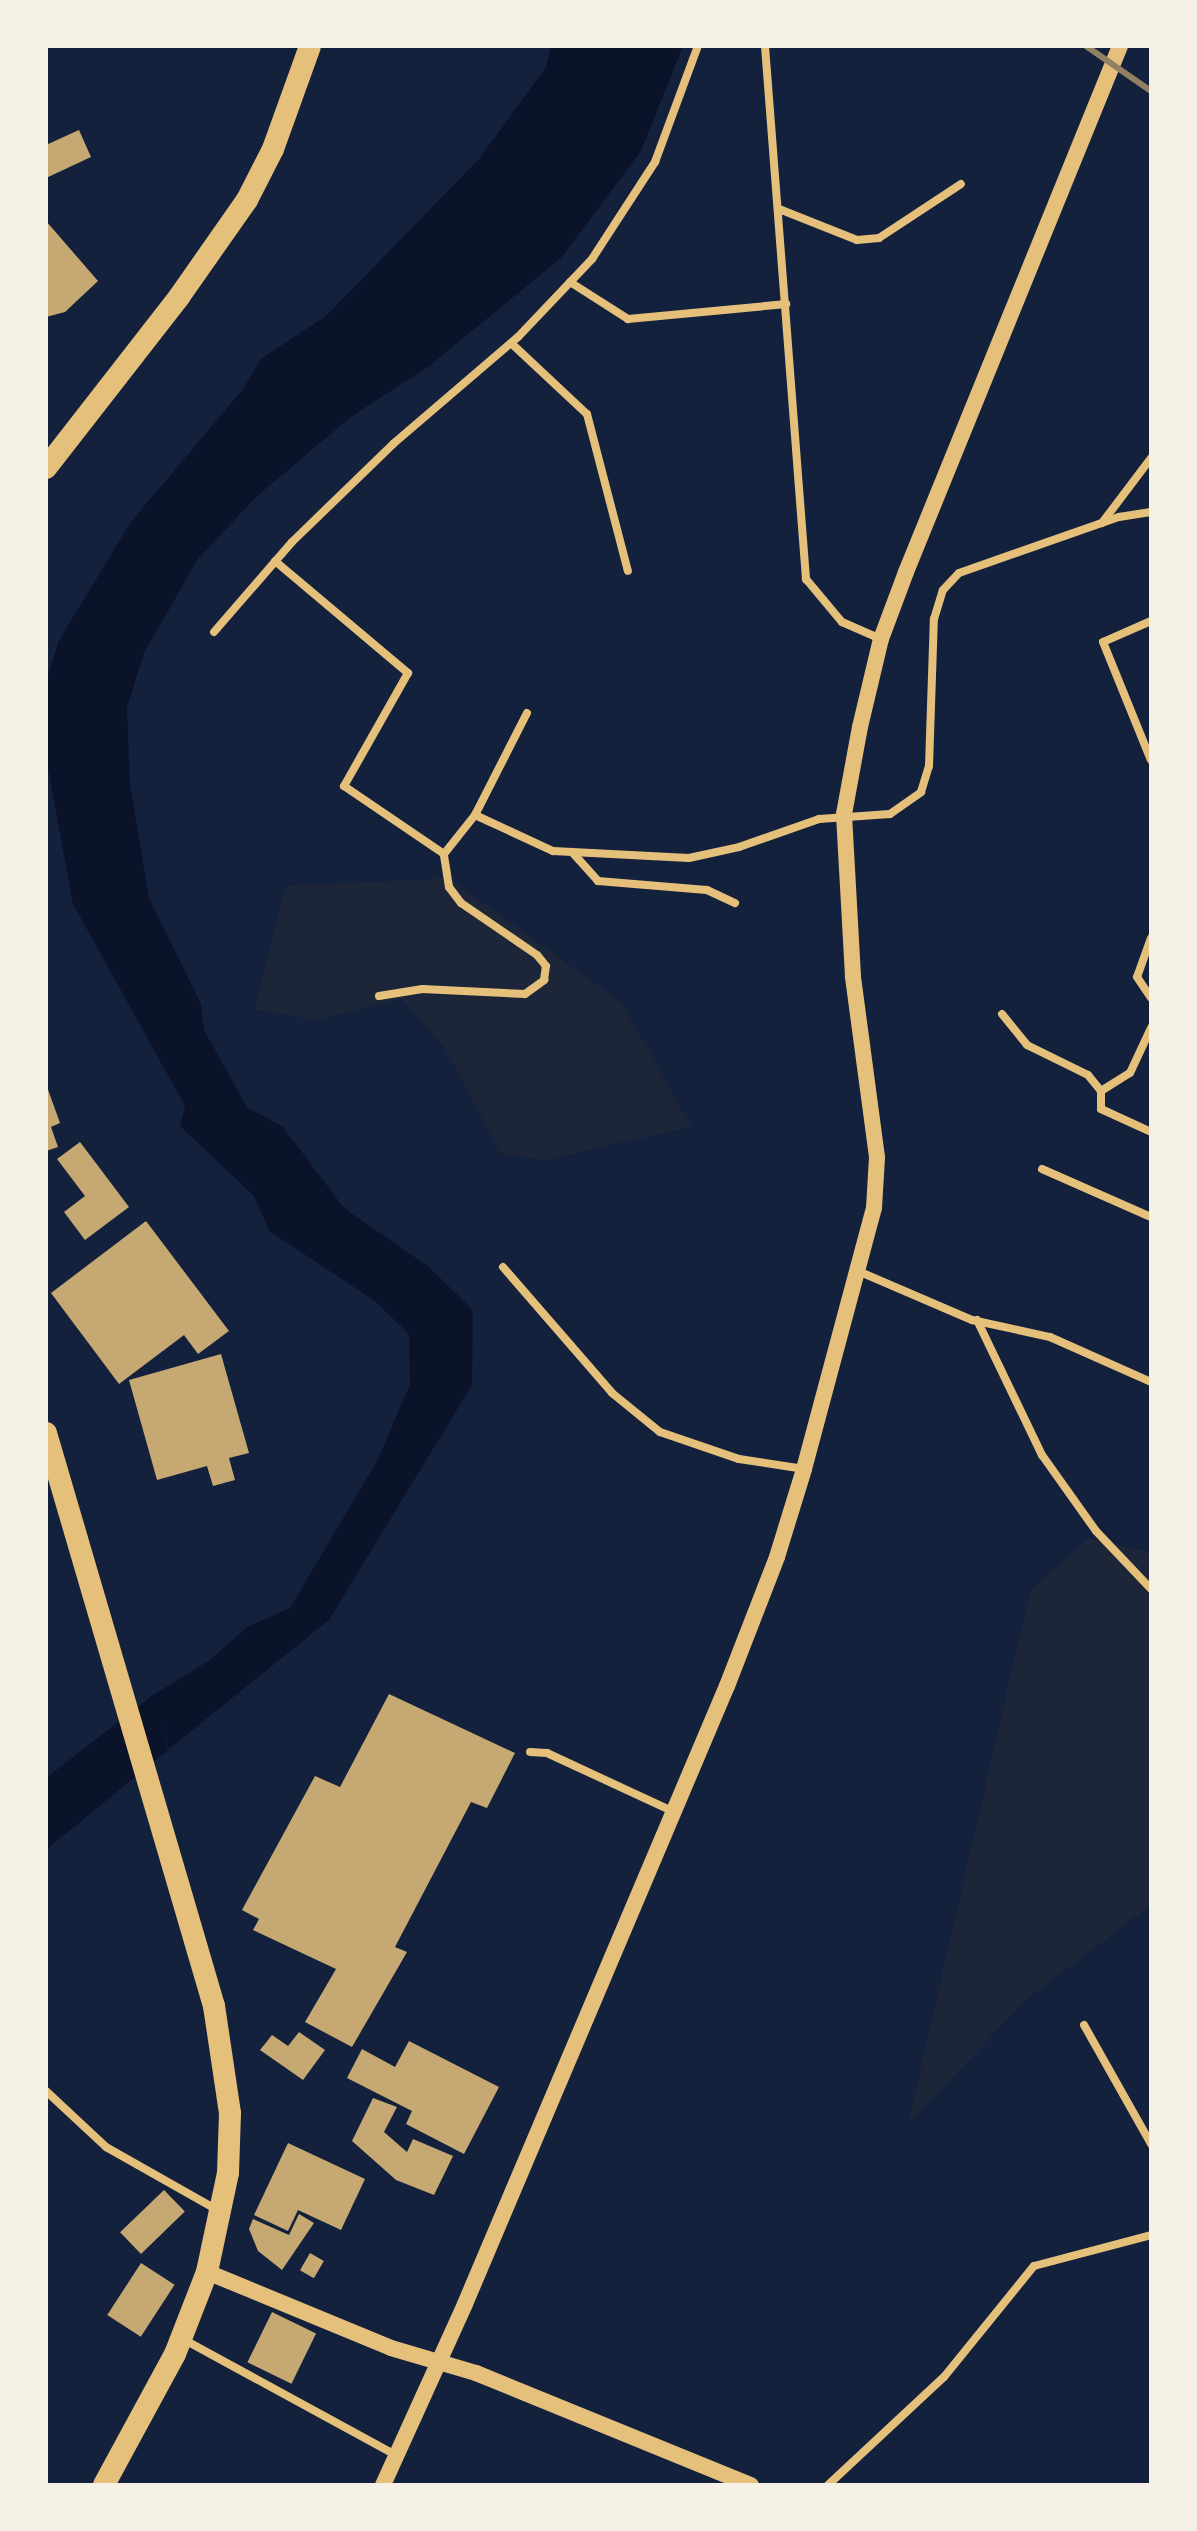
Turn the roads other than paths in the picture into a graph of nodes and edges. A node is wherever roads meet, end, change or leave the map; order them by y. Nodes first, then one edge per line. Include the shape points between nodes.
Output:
1 (310, 46) edge
2 (698, 46) edge
3 (765, 46) edge
4 (1120, 46) edge
5 (961, 184) dead end
6 (779, 209) junction
7 (570, 282) junction
8 (786, 304) junction
9 (511, 343) junction
10 (1151, 458) edge
11 (46, 468) edge
12 (1151, 512) edge
13 (1101, 523) junction
14 (275, 561) junction
15 (628, 571) dead end
16 (1151, 621) edge
17 (214, 632) dead end
18 (881, 639) junction
19 (527, 713) dead end
20 (1151, 760) edge
21 (844, 814) junction
22 (475, 815) junction
23 (572, 852) junction
24 (444, 854) junction
25 (735, 903) dead end
26 (1151, 938) edge
27 (379, 996) dead end
28 (1151, 998) edge
29 (1002, 1014) dead end
30 (1151, 1028) edge
31 (1101, 1091) junction
32 (1151, 1132) edge
33 (1042, 1169) dead end
34 (1151, 1217) edge
35 (503, 1267) dead end
36 (856, 1271) junction
37 (977, 1320) junction
38 (1151, 1382) edge
39 (46, 1433) edge
40 (804, 1469) junction
41 (1151, 1589) edge
42 (530, 1752) dead end
43 (674, 1812) junction
44 (1084, 2025) dead end
45 (46, 2091) edge
46 (1151, 2144) edge
47 (219, 2211) junction
48 (1151, 2235) edge
49 (207, 2272) junction
50 (181, 2338) junction
51 (436, 2362) junction
52 (396, 2455) junction
53 (107, 2484) edge
54 (383, 2485) edge
55 (751, 2485) edge
56 (828, 2485) edge

1 - 11 highway via 273,149 247,200
2 - 7 street via 655,162 592,259
3 - 6 street
4 - 18 main road
5 - 6 street via 879,238 857,240
6 - 8 street
7 - 8 street via 628,319
7 - 9 street
8 - 18 street via 806,579 842,622
9 - 14 street via 393,444
9 - 15 street via 587,414
10 - 13 street
12 - 13 street
13 - 21 street via 959,573 943,590 934,619 929,766 921,792 890,814
14 - 17 street
14 - 24 street via 408,673 344,786
16 - 20 street via 1103,642
18 - 21 main road
19 - 22 street
21 - 23 street via 689,858
21 - 36 main road via 853,976 877,1157 874,1208
22 - 23 street via 553,851
22 - 24 street
23 - 25 street via 598,881 707,890
24 - 27 street via 449,887 461,903 537,955 546,966 544,980 525,994 422,989
26 - 28 street via 1137,977
29 - 31 street via 1027,1045 1088,1075
30 - 31 street via 1130,1073
31 - 32 street via 1101,1109
33 - 34 street
35 - 40 street via 612,1393 660,1432 739,1459
36 - 37 street
36 - 40 main road
37 - 38 street via 1050,1337
37 - 41 street via 1042,1455 1096,1531
39 - 47 highway via 214,2006 225,2066 228,2173
40 - 43 main road via 777,1557
42 - 43 street via 547,1753
43 - 51 main road
44 - 46 street
45 - 47 street via 106,2147
47 - 49 highway
48 - 56 street via 1034,2266 944,2377
49 - 50 highway
49 - 51 main road
50 - 52 street
50 - 53 highway
51 - 52 main road
51 - 55 main road
52 - 54 main road

